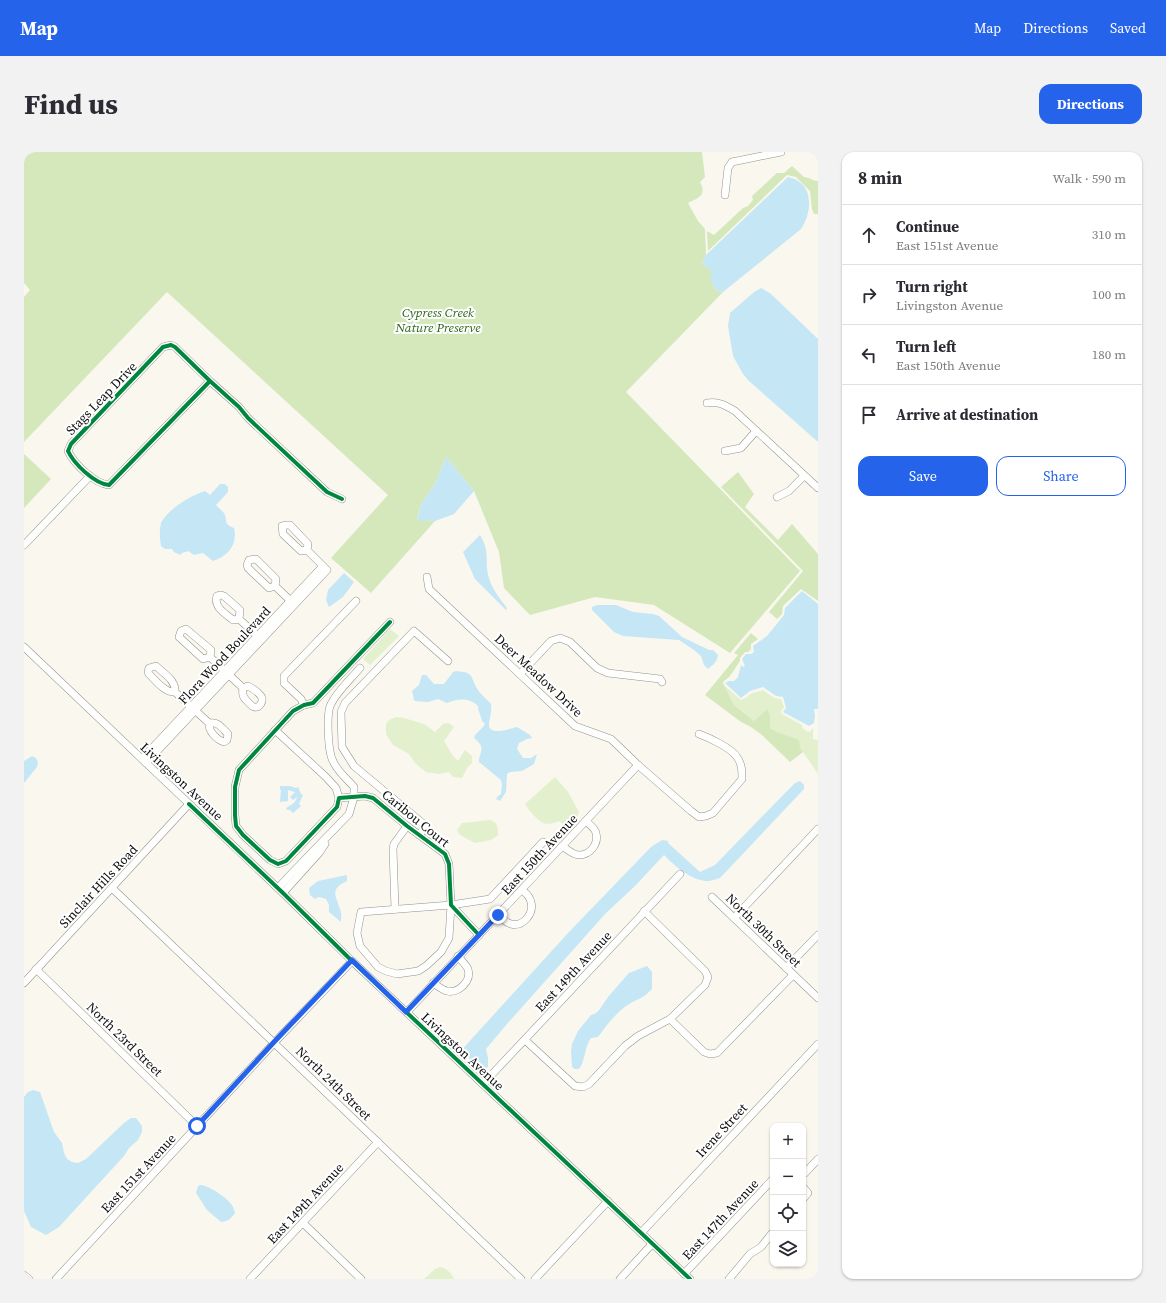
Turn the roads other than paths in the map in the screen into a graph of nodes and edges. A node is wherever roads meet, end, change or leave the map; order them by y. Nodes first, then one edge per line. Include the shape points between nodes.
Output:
1 (781, 152) edge
2 (725, 195) dead end
3 (210, 382) junction
4 (707, 403) dead end
5 (756, 431) junction
6 (726, 452) dead end
7 (90, 476) junction
8 (804, 476) junction
9 (818, 488) edge
10 (777, 497) dead end
11 (342, 499) dead end
12 (24, 545) edge
13 (307, 550) dead end
14 (427, 577) dead end
15 (275, 586) dead end
16 (356, 601) dead end
17 (293, 602) junction
18 (239, 619) dead end
19 (390, 622) dead end
20 (260, 637) junction
21 (24, 647) edge
22 (210, 657) junction
23 (448, 661) dead end
24 (354, 662) junction
25 (360, 668) junction
26 (227, 674) junction
27 (520, 674) junction
28 (369, 677) junction
29 (662, 682) dead end
30 (243, 688) dead end
31 (175, 692) dead end
32 (304, 706) junction
33 (193, 709) junction
34 (209, 723) dead end
35 (275, 730) junction
36 (699, 734) dead end
37 (144, 761) junction
38 (638, 765) junction
39 (354, 797) junction
40 (339, 798) junction
41 (189, 804) junction
42 (586, 821) junction
43 (407, 826) junction
44 (818, 829) edge
45 (419, 835) junction
46 (326, 838) junction
47 (543, 842) dead end
48 (562, 846) junction
49 (680, 874) dead end
50 (112, 888) junction
51 (279, 889) junction
52 (522, 890) junction
53 (712, 897) dead end
54 (451, 905) junction
55 (395, 910) junction
56 (644, 912) junction
57 (498, 915) junction
58 (734, 918) junction
59 (478, 935) junction
60 (818, 935) edge
61 (458, 956) junction
62 (352, 960) junction
63 (786, 968) junction
64 (36, 969) junction
65 (793, 975) junction
66 (24, 983) edge
67 (433, 983) junction
68 (818, 998) edge
69 (406, 1012) junction
70 (670, 1019) junction
71 (526, 1040) junction
72 (274, 1042) junction
73 (818, 1044) edge
74 (483, 1084) junction
75 (197, 1126) junction
76 (378, 1142) junction
77 (818, 1159) edge
78 (806, 1172) edge
79 (770, 1182) edge
80 (608, 1201) junction
81 (303, 1223) junction
82 (641, 1233) junction
83 (770, 1236) edge
84 (652, 1244) junction
85 (24, 1275) edge
86 (687, 1276) edge
87 (29, 1279) edge
88 (56, 1279) edge
89 (250, 1279) edge
90 (361, 1279) edge
91 (521, 1279) edge
92 (535, 1279) edge
93 (620, 1279) edge
94 (729, 1279) edge

1 - 2 street via 732,162 728,168
3 - 7 street, Stags Leap Drive via 109,485 99,483
3 - 7 street, Stags Leap Drive via 175,347 163,347 71,444 68,451 72,459
3 - 11 street, Stags Leap Drive via 327,492
4 - 5 street via 726,405
5 - 6 street via 741,448
5 - 8 street
7 - 12 street
8 - 9 street
8 - 10 street via 789,491
13 - 17 street, Flora Wood Boulevard via 325,568
14 - 27 street, Deer Meadow Drive via 429,589
15 - 17 street
16 - 32 street via 284,676 284,683 301,699
17 - 20 street, Flora Wood Boulevard via 282,619
18 - 20 street
19 - 24 street
20 - 26 street, Flora Wood Boulevard
21 - 37 street, Livingston Avenue
22 - 22 street via 203,659 179,637 181,631 186,629 211,650
22 - 26 street
23 - 28 street via 414,631
24 - 25 street
24 - 32 street via 313,703
25 - 28 street
25 - 39 street via 330,706 328,727 332,760 354,787
26 - 30 street
26 - 33 street, Flora Wood Boulevard
27 - 29 street via 551,641 560,638 570,642 597,668 608,673 660,679
27 - 38 street, Deer Meadow Drive via 575,726 611,739
28 - 45 street via 345,703 341,712 342,747 354,766 426,826
31 - 33 street
32 - 35 street via 293,711
33 - 34 street
33 - 37 street, Flora Wood Boulevard
35 - 40 street via 326,777 336,788
35 - 40 street via 239,770 235,787 235,815 236,826 243,835 270,860 278,864 286,861 337,807
36 - 38 street, Deer Meadow Drive via 715,740 737,757 742,768 742,779 713,813 699,816 691,811
37 - 41 street, Livingston Avenue
38 - 42 street, East 150th Avenue
39 - 40 street, Caribou Court
39 - 43 street, Caribou Court via 374,798
39 - 46 street via 349,814
41 - 50 street, Sinclair Hills Road
41 - 51 street, Livingston Avenue
42 - 48 street, East 150th Avenue
42 - 48 street via 596,834 594,849 578,855
43 - 45 street, Caribou Court
43 - 55 street via 393,849
44 - 58 street
45 - 54 street, Caribou Court via 445,854 449,864
46 - 51 street via 308,850
46 - 51 street via 319,853
47 - 54 street via 490,899
48 - 52 street, East 150th Avenue
49 - 56 street, East 149th Avenue
50 - 64 street, Sinclair Hills Road
50 - 72 street, North 24th Street
51 - 62 street, Livingston Avenue
52 - 57 street, East 150th Avenue
52 - 57 street via 532,904 530,915 525,921 511,924
53 - 58 street, North 30th Street
54 - 55 street
54 - 55 street, Caribou Court via 449,938 441,952 418,971 397,974 378,967 360,946 357,933 361,912
54 - 59 street
56 - 70 street via 705,971 708,977 705,985
56 - 71 street, East 149th Avenue
57 - 59 street, East 150th Avenue
58 - 63 street, North 30th Street
59 - 61 street, East 150th Avenue
60 - 63 street
61 - 67 street, East 150th Avenue
61 - 67 street via 468,969 468,978 463,986 450,992
62 - 69 street, Livingston Avenue
62 - 72 street, East 151st Avenue
63 - 65 street, North 30th Street
64 - 66 street, Sinclair Hills Road
64 - 75 street, North 23rd Street
65 - 68 street, North 30th Street
65 - 70 street via 717,1053 704,1052
67 - 69 street, East 150th Avenue
69 - 74 street, Livingston Avenue
70 - 71 street via 625,1046 589,1084 583,1087 576,1086
71 - 74 street, East 149th Avenue
72 - 75 street, East 151st Avenue
72 - 76 street, North 24th Street
73 - 82 street, Irene Street
74 - 80 street, Livingston Avenue
75 - 88 street, East 151st Avenue
76 - 81 street, East 149th Avenue
76 - 91 street, North 24th Street
77 - 78 street
79 - 86 street, East 147th Avenue
80 - 82 street, Livingston Avenue
80 - 92 street
81 - 89 street, East 149th Avenue
81 - 90 street
82 - 84 street, Livingston Avenue
83 - 94 street
84 - 86 street, Livingston Avenue
84 - 93 street
85 - 87 street

